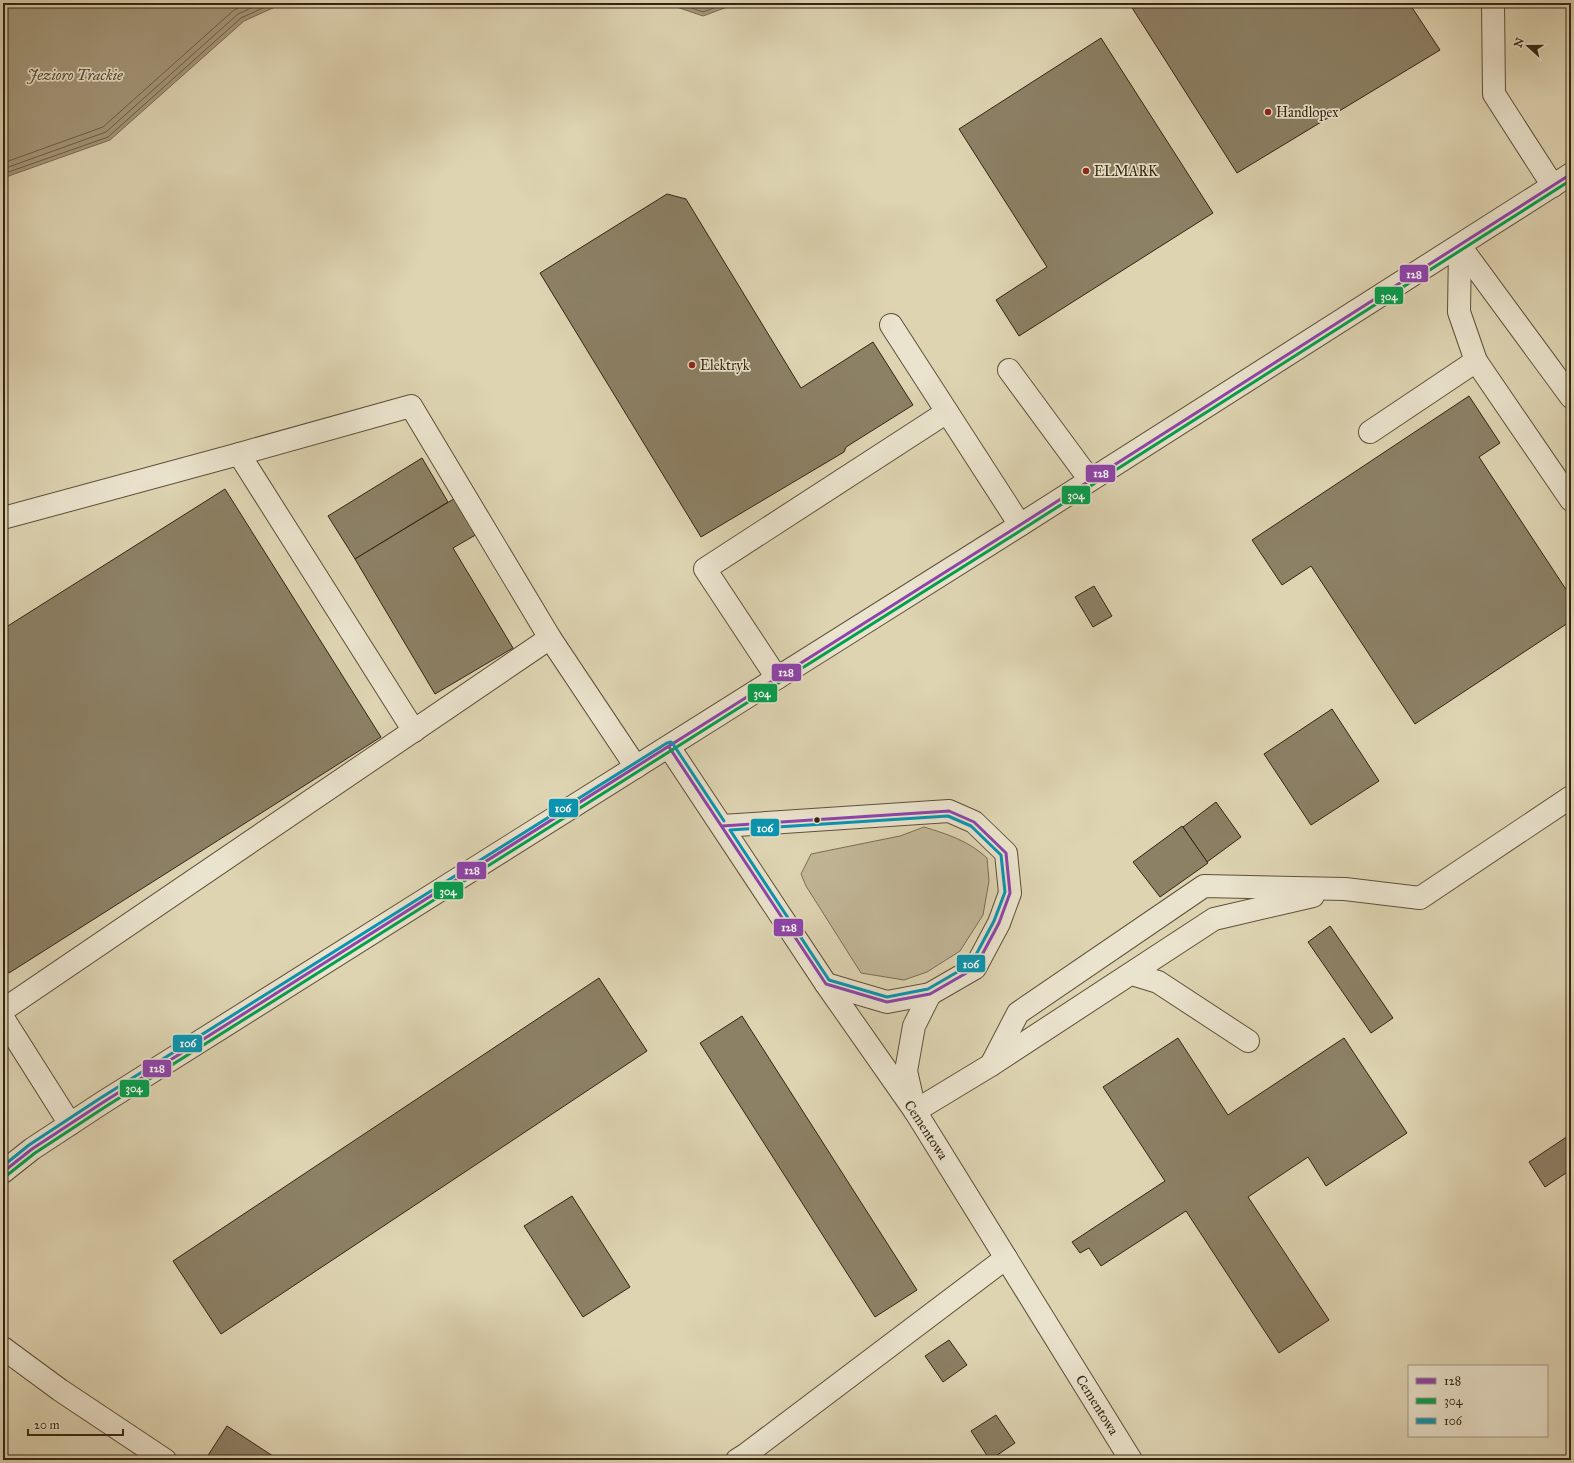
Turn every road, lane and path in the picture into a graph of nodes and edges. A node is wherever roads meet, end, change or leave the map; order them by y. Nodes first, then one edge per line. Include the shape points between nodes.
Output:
1 (1493, 3) edge
2 (1571, 174) edge
3 (1553, 186) junction
4 (1460, 246) junction
5 (891, 325) dead end
6 (1476, 361) junction
7 (1009, 370) dead end
8 (1571, 396) edge
9 (948, 412) junction
10 (1370, 432) dead end
11 (239, 454) junction
12 (1090, 480) junction
13 (1571, 500) edge
14 (3, 518) edge
15 (1020, 525) junction
16 (550, 638) junction
17 (777, 678) junction
18 (414, 731) junction
19 (669, 746) junction
20 (636, 767) junction
21 (1571, 797) edge
22 (722, 826) junction
23 (1345, 889) junction
24 (1132, 974) junction
25 (826, 984) junction
26 (930, 994) junction
27 (3, 1010) edge
28 (3, 1018) edge
29 (1248, 1040) dead end
30 (991, 1065) junction
31 (915, 1111) junction
32 (70, 1124) junction
33 (6, 1164) edge
34 (1006, 1258) junction
35 (3, 1348) edge
36 (166, 1460) edge
37 (737, 1460) edge
38 (1131, 1460) edge

1 - 3 street via 1494,94
2 - 3 street
3 - 4 street
4 - 6 street via 1459,312
4 - 8 street
4 - 12 street
5 - 9 street
6 - 10 street
6 - 13 street
7 - 12 street
9 - 15 street
9 - 17 street via 705,569
11 - 14 street
11 - 16 street via 411,406
11 - 18 street
12 - 15 street
15 - 17 street
16 - 18 street
16 - 20 street
17 - 19 street
18 - 27 street
19 - 20 street
19 - 22 street, Cementowa
20 - 32 street
21 - 23 street via 1420,898
22 - 25 street, Cementowa
22 - 26 street via 949,811 974,822 1006,853 1010,893 999,923 975,968
23 - 24 street via 1214,919
23 - 30 street via 1204,886 1018,1013
24 - 29 street via 1158,982
24 - 30 street
25 - 26 street via 887,1002
25 - 31 street, Cementowa
26 - 31 street via 914,1026 906,1071
28 - 32 street
30 - 31 street
31 - 34 street, Cementowa
32 - 33 street
34 - 37 street
34 - 38 street, Cementowa
35 - 36 street via 60,1390

